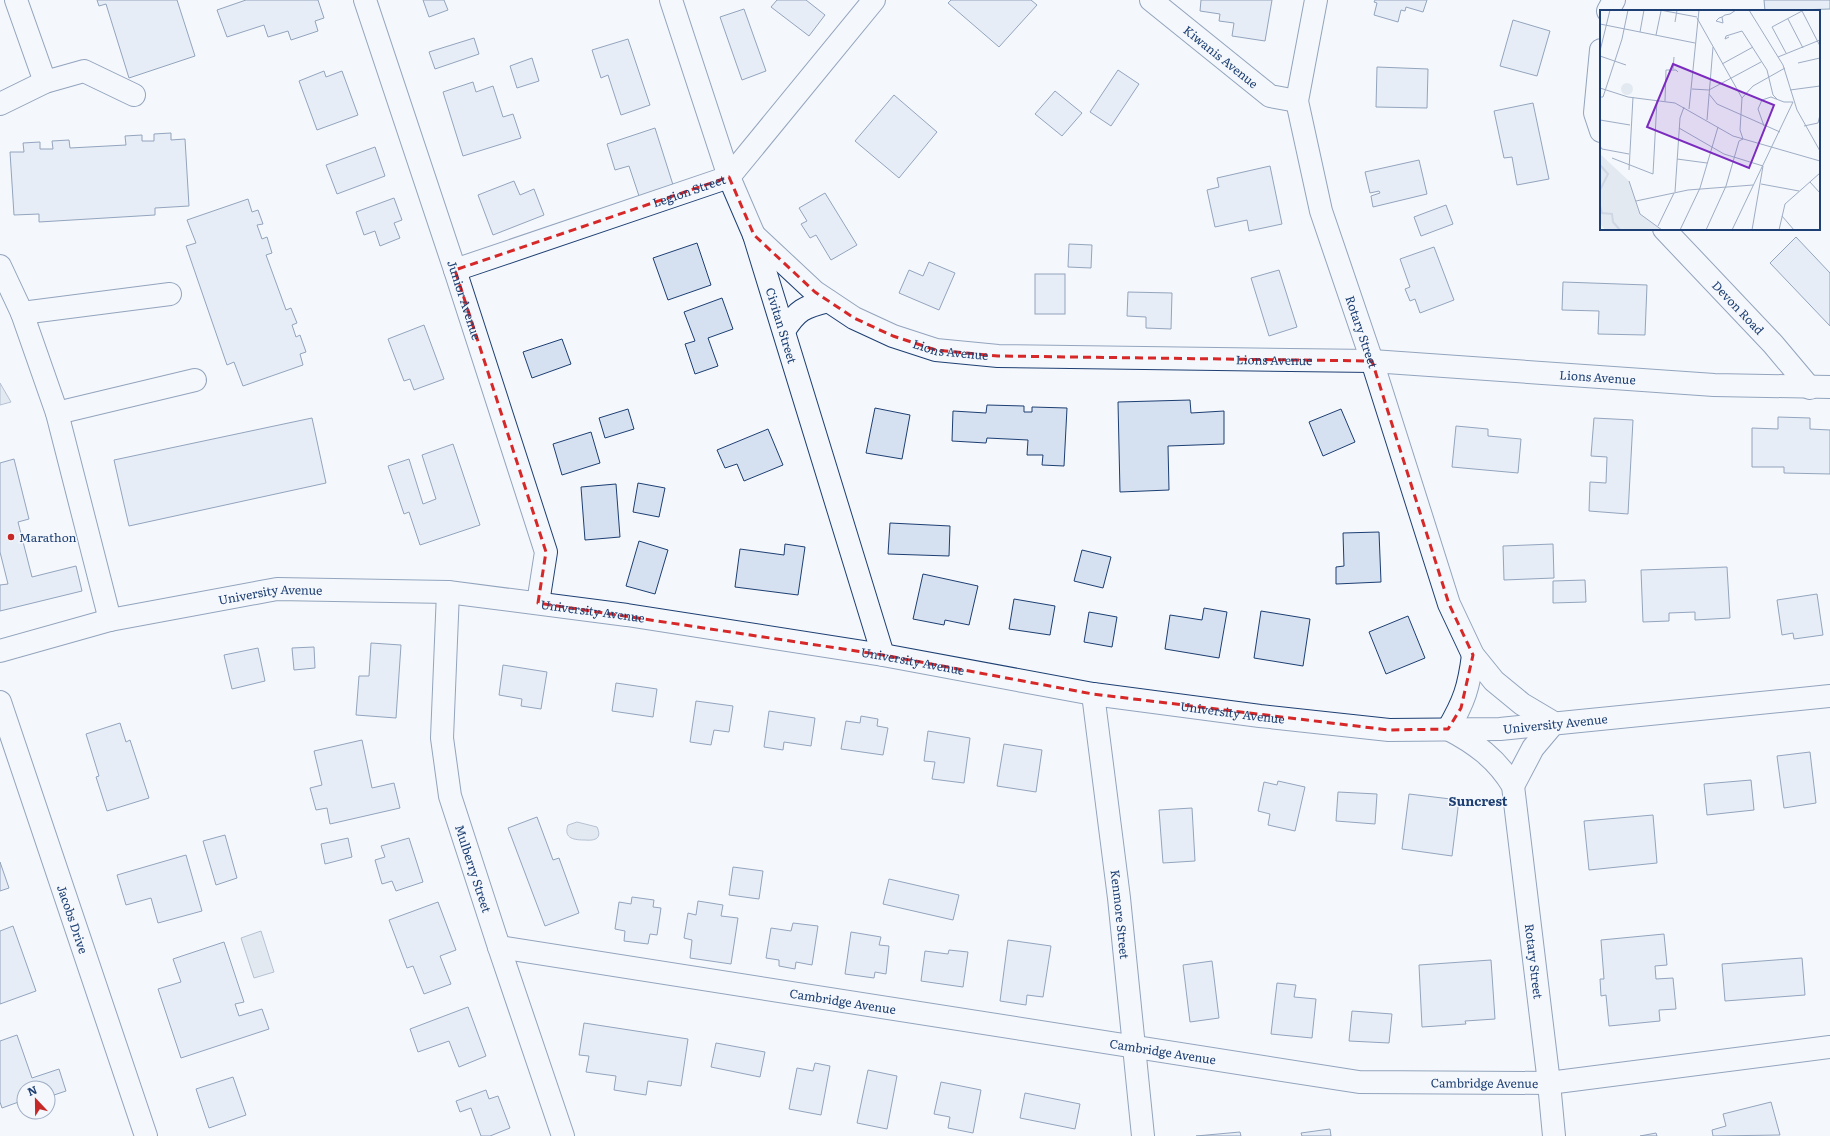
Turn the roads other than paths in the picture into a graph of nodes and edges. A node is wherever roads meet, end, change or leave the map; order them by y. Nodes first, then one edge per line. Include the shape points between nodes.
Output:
1 (16, 0) edge
2 (365, 0) edge
3 (671, 0) edge
4 (874, 0) edge
5 (1151, 0) edge
6 (1316, 0) edge
7 (1614, 0) edge
8 (1609, 10) edge
9 (1600, 60) edge
10 (45, 82) junction
11 (134, 95) dead end
12 (1297, 101) junction
13 (0, 104) edge
14 (1600, 128) edge
15 (729, 177) junction
16 (1665, 230) edge
17 (754, 235) junction
18 (0, 266) edge
19 (455, 270) junction
20 (170, 294) dead end
21 (828, 301) junction
22 (22, 313) junction
23 (784, 331) junction
24 (1372, 361) junction
25 (195, 380) dead end
26 (1820, 388) edge
27 (57, 413) junction
28 (448, 592) junction
29 (538, 603) junction
30 (110, 620) junction
31 (0, 651) edge
32 (883, 655) junction
33 (1473, 656) junction
34 (1093, 694) junction
35 (1830, 696) edge
36 (0, 702) edge
37 (1554, 723) junction
38 (1448, 730) junction
39 (1513, 786) junction
40 (499, 947) junction
41 (1134, 1047) junction
42 (1830, 1047) edge
43 (1549, 1082) junction
44 (146, 1136) edge
45 (563, 1136) edge
46 (1143, 1136) edge
47 (1554, 1136) edge

1 - 10 street
2 - 19 street, Junior Avenue
3 - 15 street, Civitan Street
4 - 15 street, Legion Street
5 - 12 street, Kiwanis Avenue via 1270,96
6 - 12 street, Rotary Street
7 - 8 street
9 - 14 street via 1595,112
10 - 11 street via 84,72
10 - 13 street
12 - 24 street, Rotary Street via 1321,211
15 - 17 street, Civitan Street
15 - 19 street, Legion Street
16 - 26 street, Devon Road via 1773,344
17 - 21 street, Lions Avenue
17 - 23 street, Civitan Street
18 - 22 street
19 - 29 street, Junior Avenue via 546,552
20 - 22 street
21 - 23 street via 806,306 793,316
21 - 24 street, Lions Avenue via 854,318 893,336 936,350 998,356
22 - 27 street
23 - 32 street, Civitan Street
24 - 26 street, Lions Avenue via 1714,385
24 - 33 street, Rotary Street via 1449,604
25 - 27 street
27 - 30 street
28 - 29 street, University Avenue
28 - 30 street, University Avenue via 277,589
28 - 40 street, Mulberry Street via 442,738 450,796
29 - 32 street, University Avenue
30 - 31 street, University Avenue
32 - 34 street, University Avenue
33 - 37 street, Rotary Street via 1494,681 1522,704
33 - 38 street via 1470,680 1461,708
34 - 38 street, University Avenue via 1389,730
34 - 41 street, Kenmore Street via 1119,898
35 - 37 street, University Avenue
36 - 44 street, Jacobs Drive
37 - 38 street, University Avenue via 1500,729
37 - 39 street via 1533,748
38 - 39 street, Rotary Street via 1484,752 1505,773
39 - 43 street, Rotary Street
40 - 41 street, Cambridge Avenue
40 - 45 street, Mulberry Street
41 - 43 street, Cambridge Avenue via 1359,1082
41 - 46 street, Kenmore Street
42 - 43 street, Cambridge Avenue
43 - 47 street, Rotary Street

